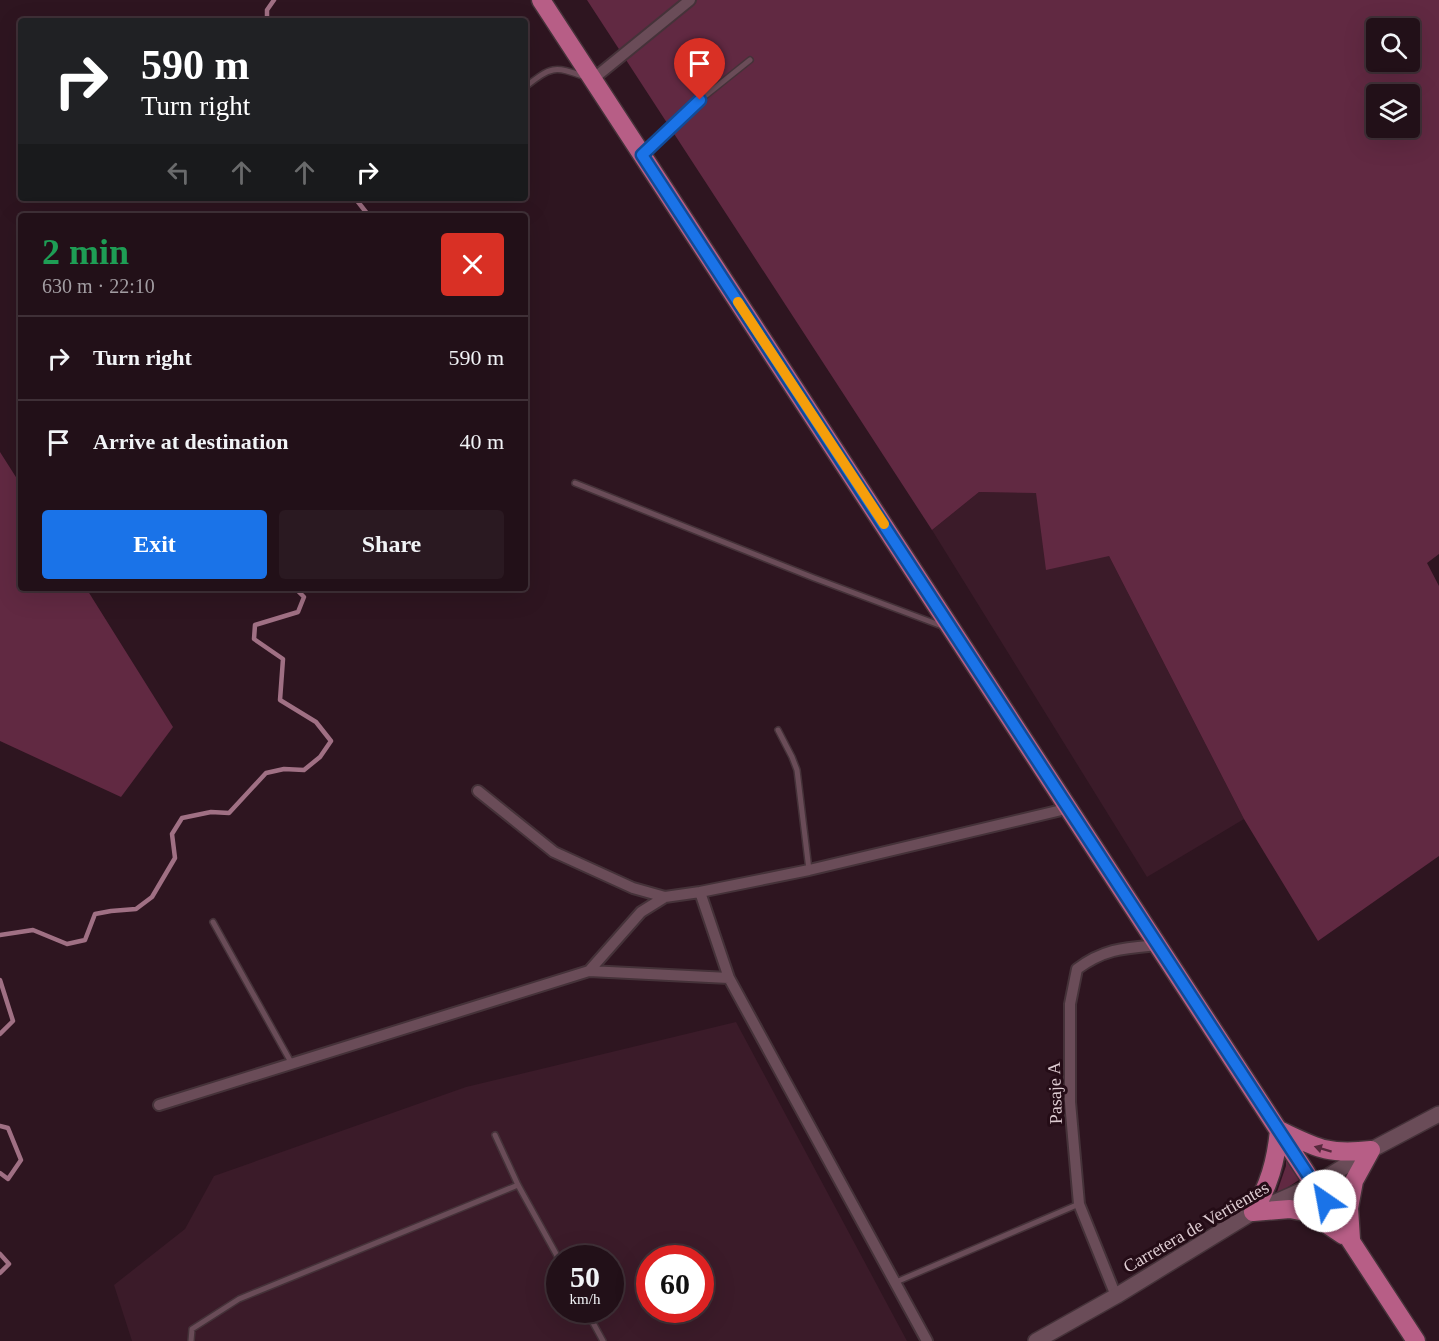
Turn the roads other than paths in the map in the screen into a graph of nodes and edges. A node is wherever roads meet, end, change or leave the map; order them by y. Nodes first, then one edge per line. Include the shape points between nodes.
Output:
1 (540, 0) edge
2 (690, 0) edge
3 (750, 60) dead end
4 (593, 80) junction
5 (528, 85) edge
6 (642, 155) junction
7 (575, 483) dead end
8 (953, 630) junction
9 (778, 730) dead end
10 (478, 791) dead end
11 (1070, 808) junction
12 (809, 870) junction
13 (700, 892) junction
14 (665, 897) junction
15 (213, 922) dead end
16 (1159, 945) junction
17 (589, 971) junction
18 (729, 978) junction
19 (292, 1064) junction
20 (159, 1105) dead end
21 (1439, 1114) edge
22 (1279, 1130) junction
23 (495, 1135) dead end
24 (1371, 1150) junction
25 (518, 1185) junction
26 (1314, 1185) junction
27 (1079, 1204) junction
28 (1253, 1212) junction
29 (1351, 1241) junction
30 (551, 1245) edge
31 (895, 1283) junction
32 (1116, 1296) junction
33 (593, 1323) edge
34 (191, 1341) edge
35 (603, 1341) edge
36 (927, 1341) edge
37 (1036, 1341) edge
38 (1416, 1341) edge

1 - 4 main road
2 - 4 street
3 - 6 lane
4 - 5 lane via 564,69 548,70
4 - 6 main road
6 - 8 main road
7 - 8 lane
8 - 11 main road
9 - 12 lane via 797,770
10 - 14 street via 554,852 633,888
11 - 12 street
11 - 16 main road
12 - 13 street
13 - 14 street
13 - 18 street
14 - 17 street via 641,912
15 - 19 lane
16 - 22 main road
16 - 27 street, Pasaje A via 1112,950 1088,961 1074,975 1070,1005 1070,1102
17 - 18 street
17 - 19 street
18 - 31 street
19 - 20 street
21 - 24 main road, Carretera de Vertientes
24 -> 22 main road via 1329,1152
22 - 26 main road
22 - 28 main road via 1273,1171
23 - 25 lane
24 - 26 main road, Carretera de Vertientes
24 - 29 main road via 1354,1181 1349,1208
25 - 30 lane
25 - 34 lane via 239,1299 192,1329
26 - 28 main road, Carretera de Vertientes
26 - 29 main road
27 - 31 lane
27 - 32 street, Pasaje A
28 - 29 main road via 1290,1209 1310,1213
28 - 32 main road, Carretera de Vertientes
29 - 38 main road
31 - 36 street
32 - 37 main road, Carretera de Vertientes
33 - 35 lane

